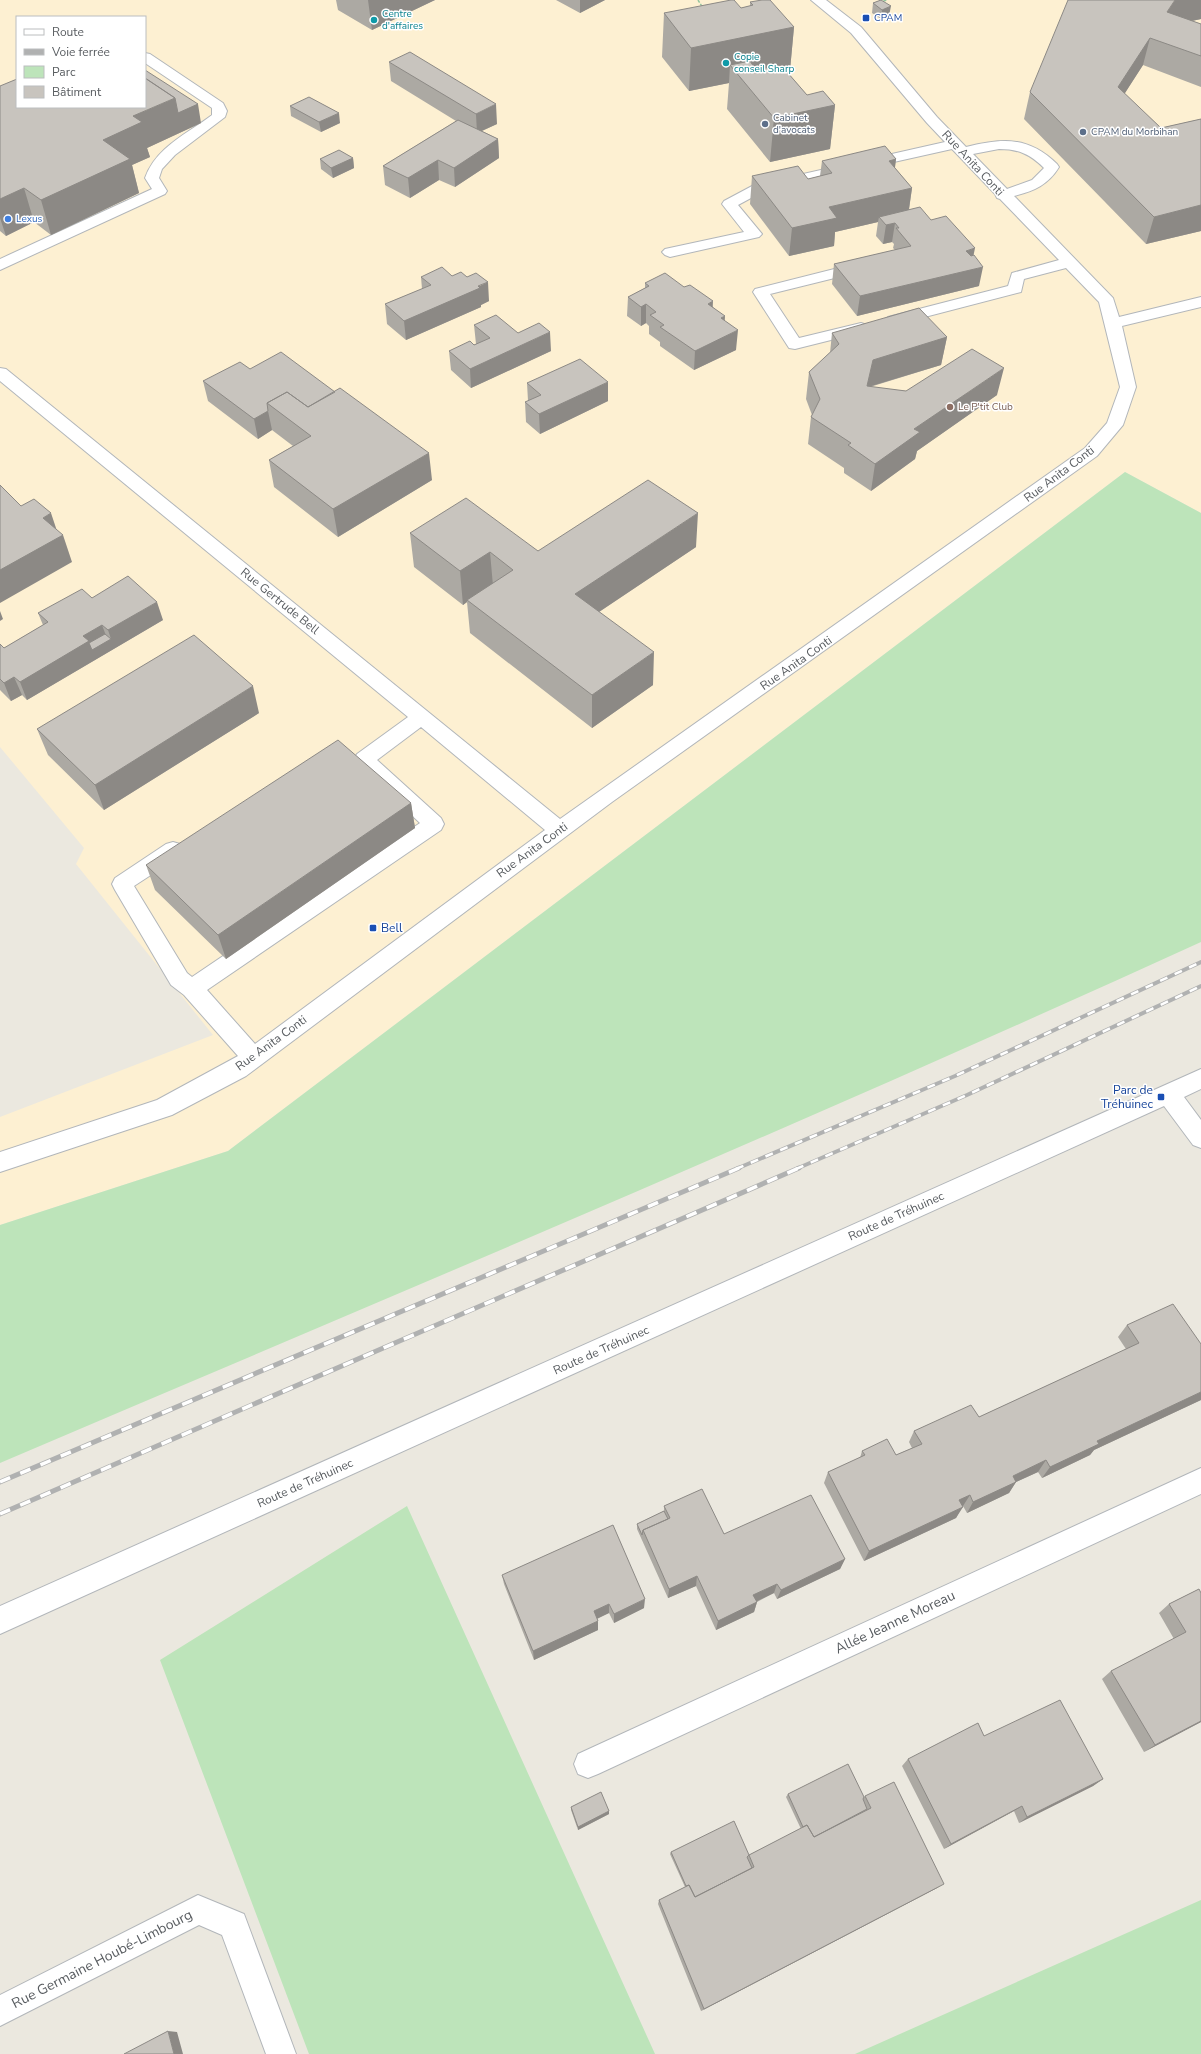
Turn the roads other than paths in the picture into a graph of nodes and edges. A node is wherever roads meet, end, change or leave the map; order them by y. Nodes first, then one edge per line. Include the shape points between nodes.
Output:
1 (818, 0) edge
2 (146, 58) edge
3 (958, 148) junction
4 (1002, 195) junction
5 (670, 252) dead end
6 (1069, 262) junction
7 (880, 263) edge
8 (0, 265) edge
9 (1201, 302) edge
10 (1114, 323) junction
11 (0, 373) edge
12 (421, 717) junction
13 (344, 755) edge
14 (364, 759) junction
15 (559, 830) junction
16 (187, 841) edge
17 (192, 989) junction
18 (254, 1058) junction
19 (1201, 1079) edge
20 (1168, 1094) junction
21 (1201, 1138) edge
22 (0, 1162) edge
23 (1201, 1481) edge
24 (0, 1620) edge
25 (588, 1764) dead end
26 (0, 2011) edge
27 (281, 2054) edge

1 - 3 street, Rue Anita Conti via 856,30
2 - 8 street via 218,106 218,117 173,150 154,169 152,178 160,191
3 - 4 street, Rue Anita Conti
3 - 4 street via 1008,143 1042,156 1052,168 1047,178 1030,187
3 - 5 street via 759,188 729,204 754,234
4 - 6 street, Rue Anita Conti
6 - 7 street via 1018,276 1015,290 795,344 761,292
6 - 10 street, Rue Anita Conti via 1107,301
9 - 10 street
10 - 15 street, Rue Anita Conti via 1128,387 1115,425 1091,452
11 - 12 street, Rue Gertrude Bell
12 - 14 street
12 - 15 street, Rue Gertrude Bell
13 - 14 street
14 - 17 street via 434,824
15 - 18 street, Rue Anita Conti
16 - 17 street via 122,884 180,979
17 - 18 street
18 - 22 street, Rue Anita Conti via 164,1108
19 - 20 street, Route de Tréhuinec
20 - 21 street
20 - 24 street, Route de Tréhuinec
23 - 25 street, Allée Jeanne Moreau
26 - 27 street, Rue Germaine Houbé-Limbourg via 198,1910 233,1925

